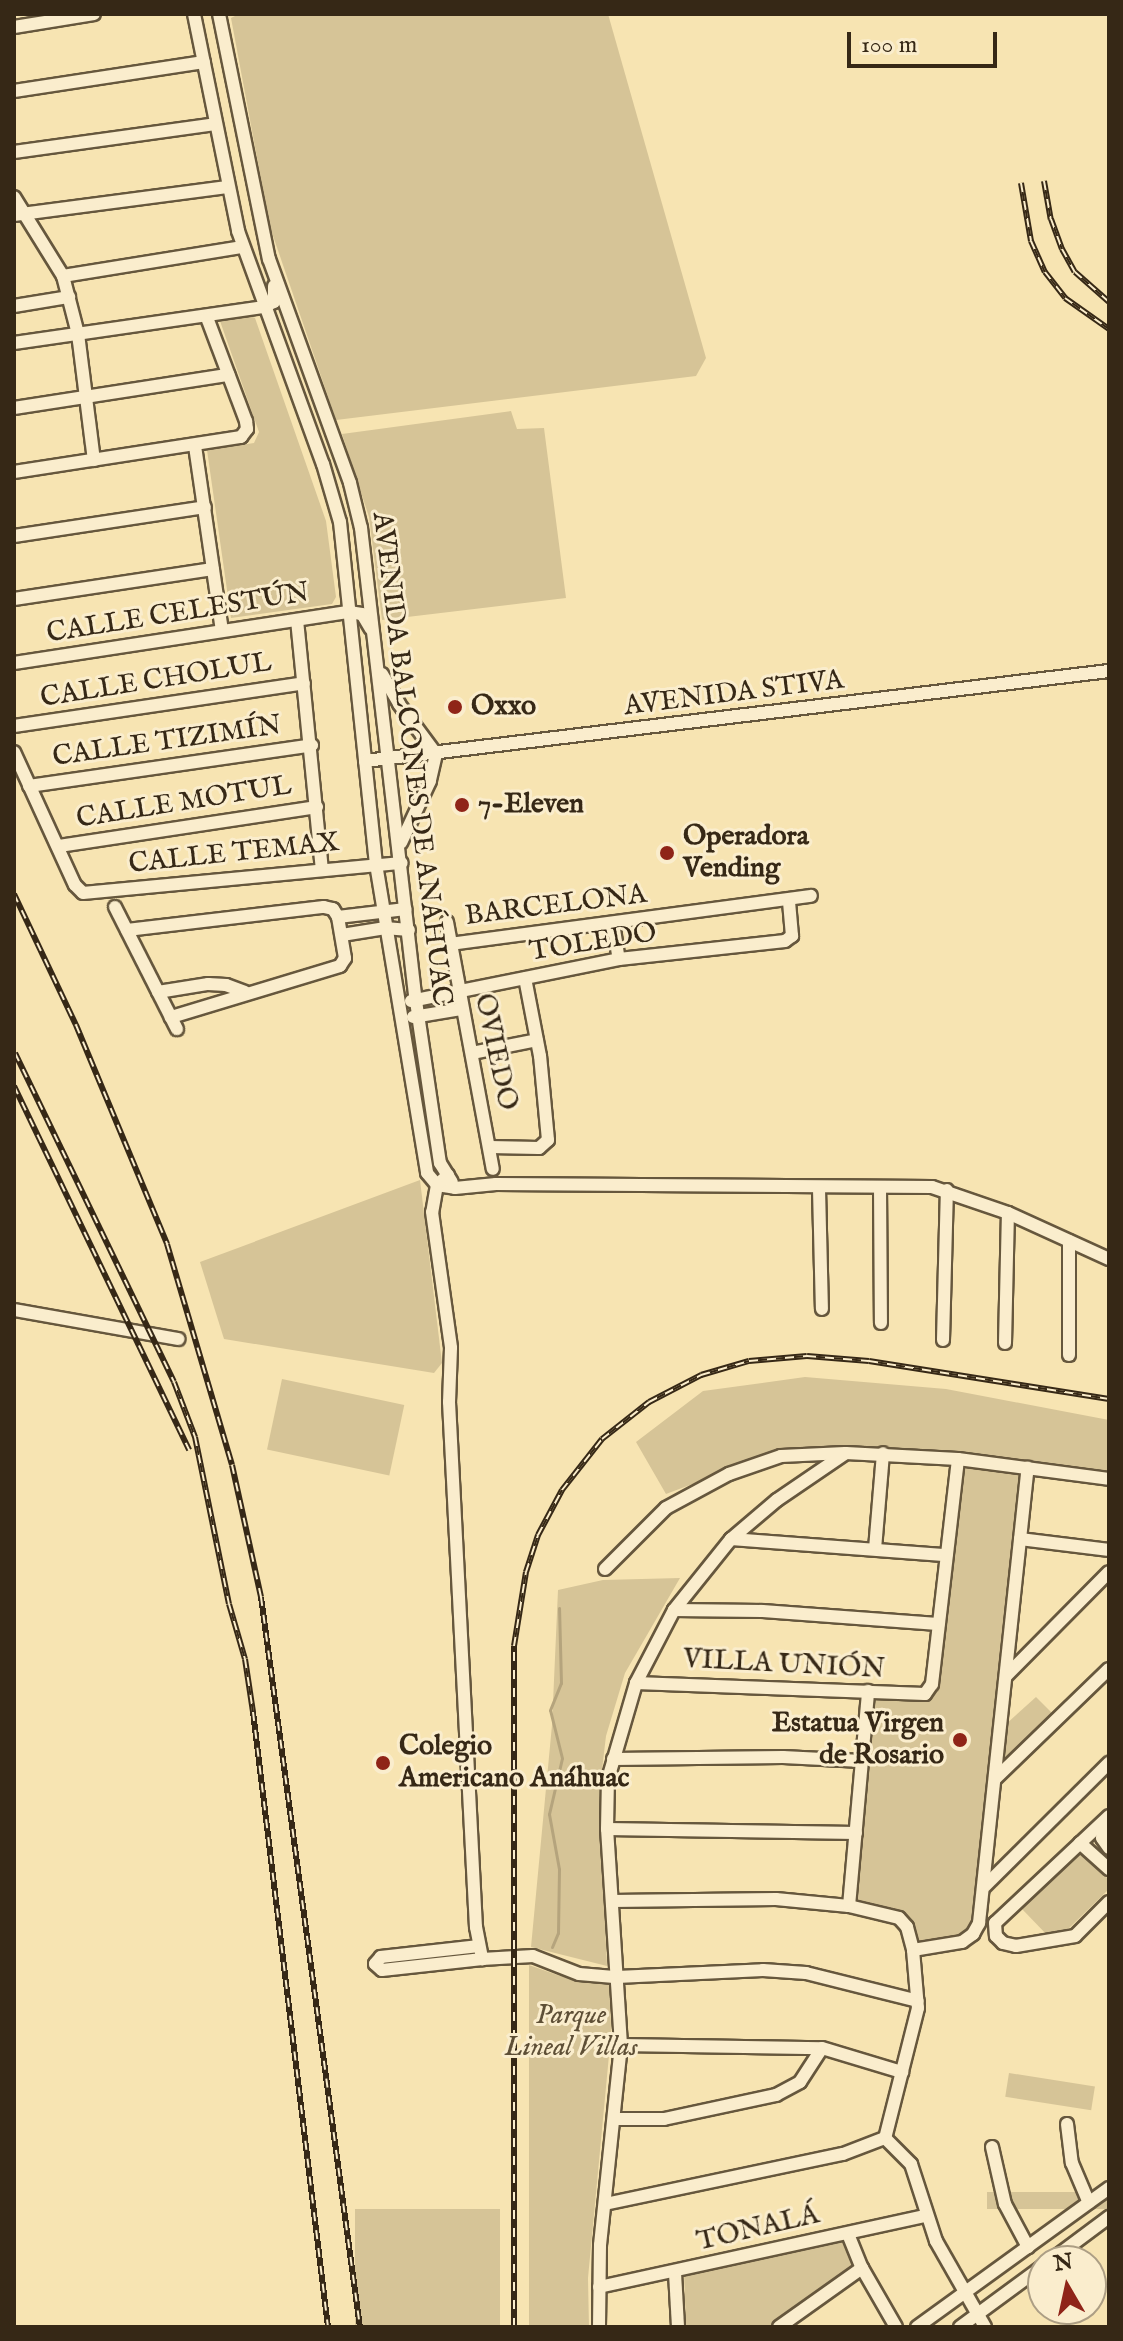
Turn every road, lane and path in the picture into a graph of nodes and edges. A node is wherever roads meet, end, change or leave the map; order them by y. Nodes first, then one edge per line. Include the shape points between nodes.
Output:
1 (94, 14) edge
2 (194, 14) edge
3 (219, 14) edge
4 (14, 27) edge
5 (204, 62) junction
6 (14, 91) edge
7 (215, 124) junction
8 (14, 152) edge
9 (227, 187) junction
10 (14, 197) edge
11 (19, 215) edge
12 (243, 247) junction
13 (269, 259) junction
14 (63, 276) junction
15 (69, 297) junction
16 (14, 306) edge
17 (264, 307) junction
18 (207, 318) junction
19 (78, 334) junction
20 (14, 343) edge
21 (228, 375) junction
22 (86, 397) junction
23 (14, 408) edge
24 (195, 446) junction
25 (94, 460) junction
26 (14, 472) edge
27 (205, 507) junction
28 (14, 536) edge
29 (213, 569) junction
30 (14, 599) edge
31 (349, 612) junction
32 (297, 620) junction
33 (222, 630) junction
34 (375, 643) junction
35 (14, 663) edge
36 (377, 664) junction
37 (1109, 671) edge
38 (304, 683) junction
39 (14, 726) edge
40 (312, 745) junction
41 (14, 752) edge
42 (436, 754) junction
43 (388, 759) junction
44 (365, 761) junction
45 (29, 786) junction
46 (317, 807) junction
47 (59, 846) junction
48 (400, 846) junction
49 (402, 863) junction
50 (376, 864) junction
51 (322, 870) junction
52 (811, 896) dead end
53 (789, 900) junction
54 (115, 907) dead end
55 (406, 909) junction
56 (383, 913) junction
57 (338, 917) junction
58 (447, 922) dead end
59 (613, 923) junction
60 (385, 928) junction
61 (127, 930) junction
62 (409, 930) junction
63 (342, 935) junction
64 (450, 944) junction
65 (619, 959) junction
66 (525, 978) junction
67 (158, 992) junction
68 (245, 992) junction
69 (458, 993) junction
70 (416, 997) junction
71 (399, 1000) junction
72 (462, 1009) junction
73 (420, 1019) junction
74 (402, 1022) junction
75 (537, 1040) junction
76 (472, 1053) junction
77 (490, 1147) junction
78 (493, 1169) dead end
79 (448, 1175) junction
80 (437, 1185) junction
81 (880, 1187) junction
82 (455, 1188) junction
83 (819, 1189) junction
84 (947, 1190) junction
85 (1008, 1213) junction
86 (1069, 1241) junction
87 (1109, 1259) edge
88 (822, 1309) dead end
89 (14, 1310) edge
90 (881, 1323) dead end
91 (178, 1339) dead end
92 (943, 1340) dead end
93 (1005, 1343) dead end
94 (1069, 1355) dead end
95 (846, 1453) junction
96 (883, 1453) junction
97 (958, 1459) junction
98 (1028, 1468) junction
99 (1109, 1479) edge
100 (731, 1539) junction
101 (1020, 1539) junction
102 (875, 1549) junction
103 (1109, 1550) edge
104 (946, 1555) junction
105 (605, 1569) dead end
106 (1109, 1572) edge
107 (674, 1610) junction
108 (939, 1624) junction
109 (1109, 1669) edge
110 (1006, 1676) junction
111 (636, 1683) junction
112 (868, 1691) junction
113 (613, 1759) junction
114 (862, 1761) junction
115 (1109, 1763) edge
116 (996, 1778) junction
117 (1109, 1816) edge
118 (607, 1829) junction
119 (1109, 1829) edge
120 (856, 1833) junction
121 (1080, 1843) junction
122 (1109, 1848) edge
123 (1109, 1869) edge
124 (985, 1886) junction
125 (612, 1901) junction
126 (1109, 1902) edge
127 (849, 1906) junction
128 (913, 1950) junction
129 (422, 1953) junction
130 (480, 1953) junction
131 (459, 1956) junction
132 (423, 1967) junction
133 (617, 1977) junction
134 (918, 2001) junction
135 (621, 2045) junction
136 (822, 2048) junction
137 (902, 2072) junction
138 (614, 2119) junction
139 (1067, 2124) dead end
140 (885, 2138) junction
141 (992, 2147) dead end
142 (1109, 2188) edge
143 (1089, 2203) junction
144 (605, 2204) junction
145 (926, 2216) junction
146 (1109, 2217) edge
147 (848, 2234) junction
148 (1027, 2245) edge
149 (1031, 2245) edge
150 (1071, 2245) edge
151 (1027, 2248) edge
152 (1004, 2266) junction
153 (862, 2268) junction
154 (675, 2273) junction
155 (1027, 2278) edge
156 (1017, 2286) junction
157 (599, 2287) junction
158 (965, 2293) junction
159 (977, 2315) junction
160 (599, 2327) edge
161 (678, 2327) edge
162 (779, 2327) edge
163 (896, 2327) edge
164 (917, 2327) edge
165 (960, 2327) edge
166 (985, 2327) edge

1 - 4 street
2 - 5 street, AVENIDA BALCONES DE ANÁHUAC
3 - 13 street, AVENIDA BALCONES DE ANÁHUAC
5 - 6 street
5 - 7 street, AVENIDA BALCONES DE ANÁHUAC
7 - 8 street
7 - 9 street, AVENIDA BALCONES DE ANÁHUAC
9 - 11 street
9 - 12 street, AVENIDA BALCONES DE ANÁHUAC
10 - 11 street
11 - 14 street
12 - 14 street
12 - 17 street, AVENIDA BALCONES DE ANÁHUAC
13 - 17 street via 276,299
13 - 34 street, AVENIDA BALCONES DE ANÁHUAC via 354,496
14 - 15 street
15 - 16 street
15 - 19 street
17 - 18 street
17 - 31 street, AVENIDA BALCONES DE ANÁHUAC via 335,501
18 - 19 street
18 - 21 street
19 - 20 street
19 - 22 street
21 - 22 street
21 - 24 street via 247,425 245,434
22 - 23 street
22 - 25 street
24 - 25 street
24 - 27 street
25 - 26 street
27 - 28 street
27 - 29 street
29 - 30 street
29 - 33 street
31 - 32 street, CALLE CELESTÚN
31 - 34 street via 364,616
31 - 44 street, AVENIDA BALCONES DE ANÁHUAC
32 - 33 street, CALLE CELESTÚN
32 - 38 street
33 - 35 street, CALLE CELESTÚN
34 - 36 street, AVENIDA BALCONES DE ANÁHUAC
36 - 42 street
36 - 43 street, AVENIDA BALCONES DE ANÁHUAC
37 - 42 street, AVENIDA STIVA
38 - 39 street, CALLE CHOLUL
38 - 40 street
40 - 45 street, CALLE TIZIMÍN
40 - 46 street
41 - 45 street
42 - 43 street, AVENIDA STIVA
42 - 48 street via 430,781
43 - 44 street, AVENIDA STIVA
43 - 48 street, AVENIDA BALCONES DE ANÁHUAC
44 - 50 street, AVENIDA BALCONES DE ANÁHUAC
45 - 47 street
46 - 47 street, CALLE MOTUL
46 - 51 street
47 - 51 street, CALLE TEMAX via 75,885 86,893
48 - 49 street, AVENIDA BALCONES DE ANÁHUAC
49 - 50 street, CALLE TEMAX
49 - 55 street, AVENIDA BALCONES DE ANÁHUAC
50 - 51 street, CALLE TEMAX
50 - 56 street, AVENIDA BALCONES DE ANÁHUAC
52 - 53 street, BARCELONA
53 - 59 street, BARCELONA
53 - 65 street, TOLEDO via 792,934 785,941
54 - 61 street
55 - 56 street
55 - 62 street, AVENIDA BALCONES DE ANÁHUAC
56 - 57 street
56 - 60 street, AVENIDA BALCONES DE ANÁHUAC
57 - 61 street via 324,907
57 - 63 street
58 - 64 street, OVIEDO
59 - 64 street, BARCELONA
59 - 65 street
60 - 62 street
60 - 63 street
60 - 71 street, AVENIDA BALCONES DE ANÁHUAC
61 - 67 street
62 - 70 street, AVENIDA BALCONES DE ANÁHUAC
63 - 68 street via 345,958 340,966
64 - 69 street, OVIEDO
65 - 66 street, TOLEDO
66 - 69 street, TOLEDO
66 - 75 street
67 - 68 street via 208,984
67 - 68 street via 174,1023
69 - 70 street, TOLEDO
69 - 72 street, OVIEDO
70 - 71 street, TOLEDO
70 - 73 street, AVENIDA BALCONES DE ANÁHUAC
71 - 74 street, AVENIDA BALCONES DE ANÁHUAC
72 - 73 street
72 - 76 street, OVIEDO
73 - 74 street
73 - 79 street, AVENIDA BALCONES DE ANÁHUAC via 440,1163
74 - 80 street, AVENIDA BALCONES DE ANÁHUAC via 425,1168
75 - 76 street
75 - 77 street via 547,1143 539,1148
76 - 77 street, OVIEDO
77 - 78 street, OVIEDO
79 - 80 street
79 - 82 street, AVENIDA BALCONES DE ANÁHUAC
80 - 82 street
80 - 130 street, AVENIDA BALCONES DE ANÁHUAC via 432,1212 451,1348 449,1402
81 - 83 street
81 - 84 street
81 - 90 street
82 - 83 street via 496,1184
83 - 88 street
84 - 85 street
84 - 92 street
85 - 86 street
85 - 93 street
86 - 87 street
86 - 94 street
89 - 91 street
95 - 96 street
95 - 100 street
95 - 105 street via 781,1456 729,1474 666,1508
96 - 97 street
96 - 102 street
97 - 98 street
97 - 104 street
98 - 99 street
98 - 101 street
100 - 102 street
100 - 107 street
101 - 103 street
101 - 110 street
102 - 104 street
104 - 108 street
106 - 110 street
107 - 108 street
107 - 111 street
108 - 112 street, VILLA UNIÓN via 929,1692 921,1696
109 - 116 street
110 - 116 street
111 - 112 street, VILLA UNIÓN
111 - 113 street
112 - 114 street
113 - 114 street
113 - 118 street
114 - 120 street
115 - 124 street
116 - 124 street
117 - 121 street
118 - 120 street
118 - 125 street
119 - 122 street via 1102,1838
120 - 127 street
121 - 123 street
121 - 126 street via 995,1923 996,1936 1016,1946 1075,1936
124 - 128 street via 973,1934 962,1942
125 - 127 street via 776,1899
125 - 133 street
127 - 128 street via 899,1918
128 - 134 street
129 - 131 street
129 - 132 street
129 - 132 street via 381,1957 375,1964 382,1970
130 - 131 street
130 - 133 street via 533,1956 579,1974
131 - 132 street
133 - 134 street via 806,1973
133 - 135 street
134 - 137 street
135 - 136 street
135 - 138 street
136 - 137 street
136 - 138 street via 800,2082 776,2095 664,2119
137 - 140 street
138 - 144 street
139 - 143 street via 1072,2163
140 - 144 street via 843,2154
140 - 145 street via 911,2164
141 - 148 street via 1005,2204
142 - 143 street
143 - 149 street
144 - 157 street
145 - 147 street, TONALÁ
145 - 158 street
146 - 150 street
147 - 153 street
147 - 154 street, TONALÁ
151 - 152 street
152 - 156 street
152 - 158 street
153 - 162 street
153 - 163 street
154 - 157 street, TONALÁ
154 - 161 street
155 - 156 street
156 - 159 street
157 - 160 street
158 - 159 street
158 - 164 street
159 - 165 street
159 - 166 street

